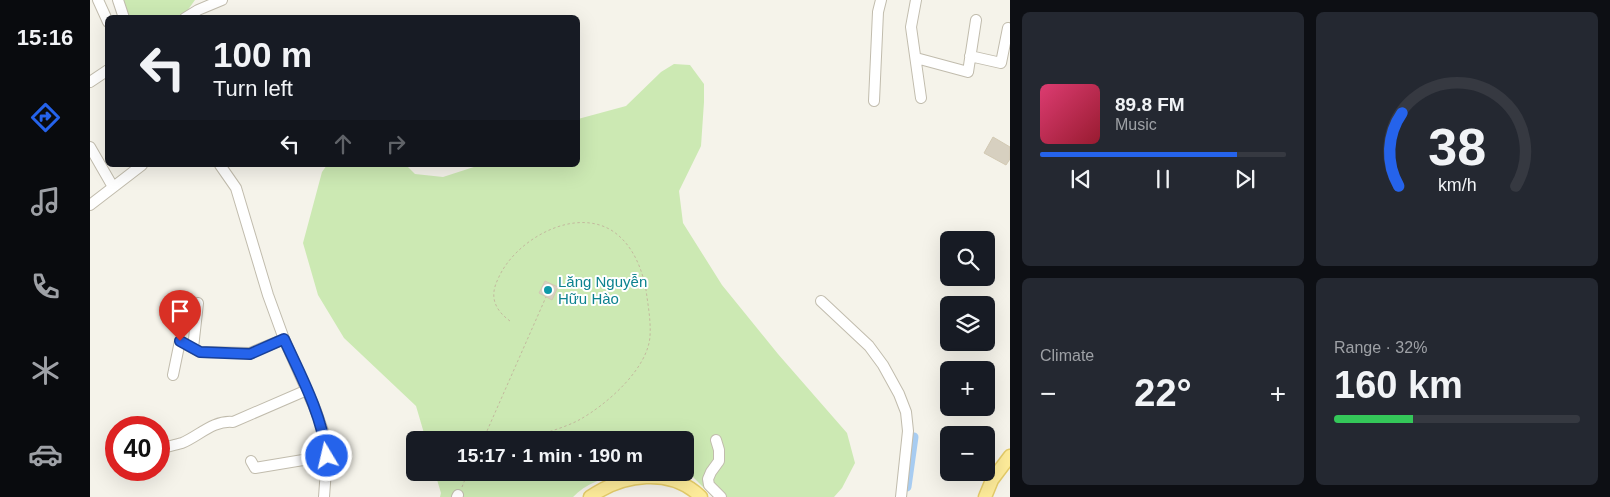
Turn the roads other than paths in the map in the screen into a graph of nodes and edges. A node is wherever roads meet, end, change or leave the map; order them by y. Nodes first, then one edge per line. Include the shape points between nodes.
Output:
1 (98, 0) edge
2 (118, 0) edge
3 (222, 0) edge
4 (881, 0) edge
5 (916, 0) edge
6 (105, 15) edge
7 (123, 15) edge
8 (190, 15) edge
9 (976, 20) dead end
10 (1008, 28) dead end
11 (970, 56) junction
12 (916, 58) junction
13 (105, 72) edge
14 (90, 82) edge
15 (921, 98) dead end
16 (874, 101) dead end
17 (90, 148) edge
18 (139, 167) edge
19 (221, 167) edge
20 (113, 187) junction
21 (90, 205) edge
22 (821, 302) dead end
23 (198, 303) dead end
24 (284, 339) junction
25 (193, 348) junction
26 (173, 375) dead end
27 (308, 390) junction
28 (716, 440) dead end
29 (170, 446) edge
30 (327, 456) junction
31 (1010, 456) edge
32 (251, 461) dead end
33 (324, 497) edge
34 (590, 497) edge
35 (701, 497) edge
36 (721, 497) edge
37 (901, 497) edge
38 (985, 497) edge

1 - 6 street
2 - 7 street
3 - 8 street
4 - 16 street
5 - 12 street via 911,27
9 - 11 street
10 - 11 street via 1001,63
11 - 12 street via 968,72
12 - 15 street
13 - 14 street
17 - 20 street
18 - 20 street
19 - 24 street via 236,188
20 - 21 street
22 - 37 street via 868,346 899,394 906,412 908,431
23 - 25 street
24 - 25 street via 250,354 200,352
24 - 27 street
25 - 26 street via 180,341
27 - 29 street via 233,422 213,425
27 - 30 street via 324,434
28 - 36 street via 719,461 708,478 709,485
30 - 32 street via 255,468
30 - 33 street
31 - 38 main road via 992,480
34 - 35 main road via 618,482 658,476 693,489

